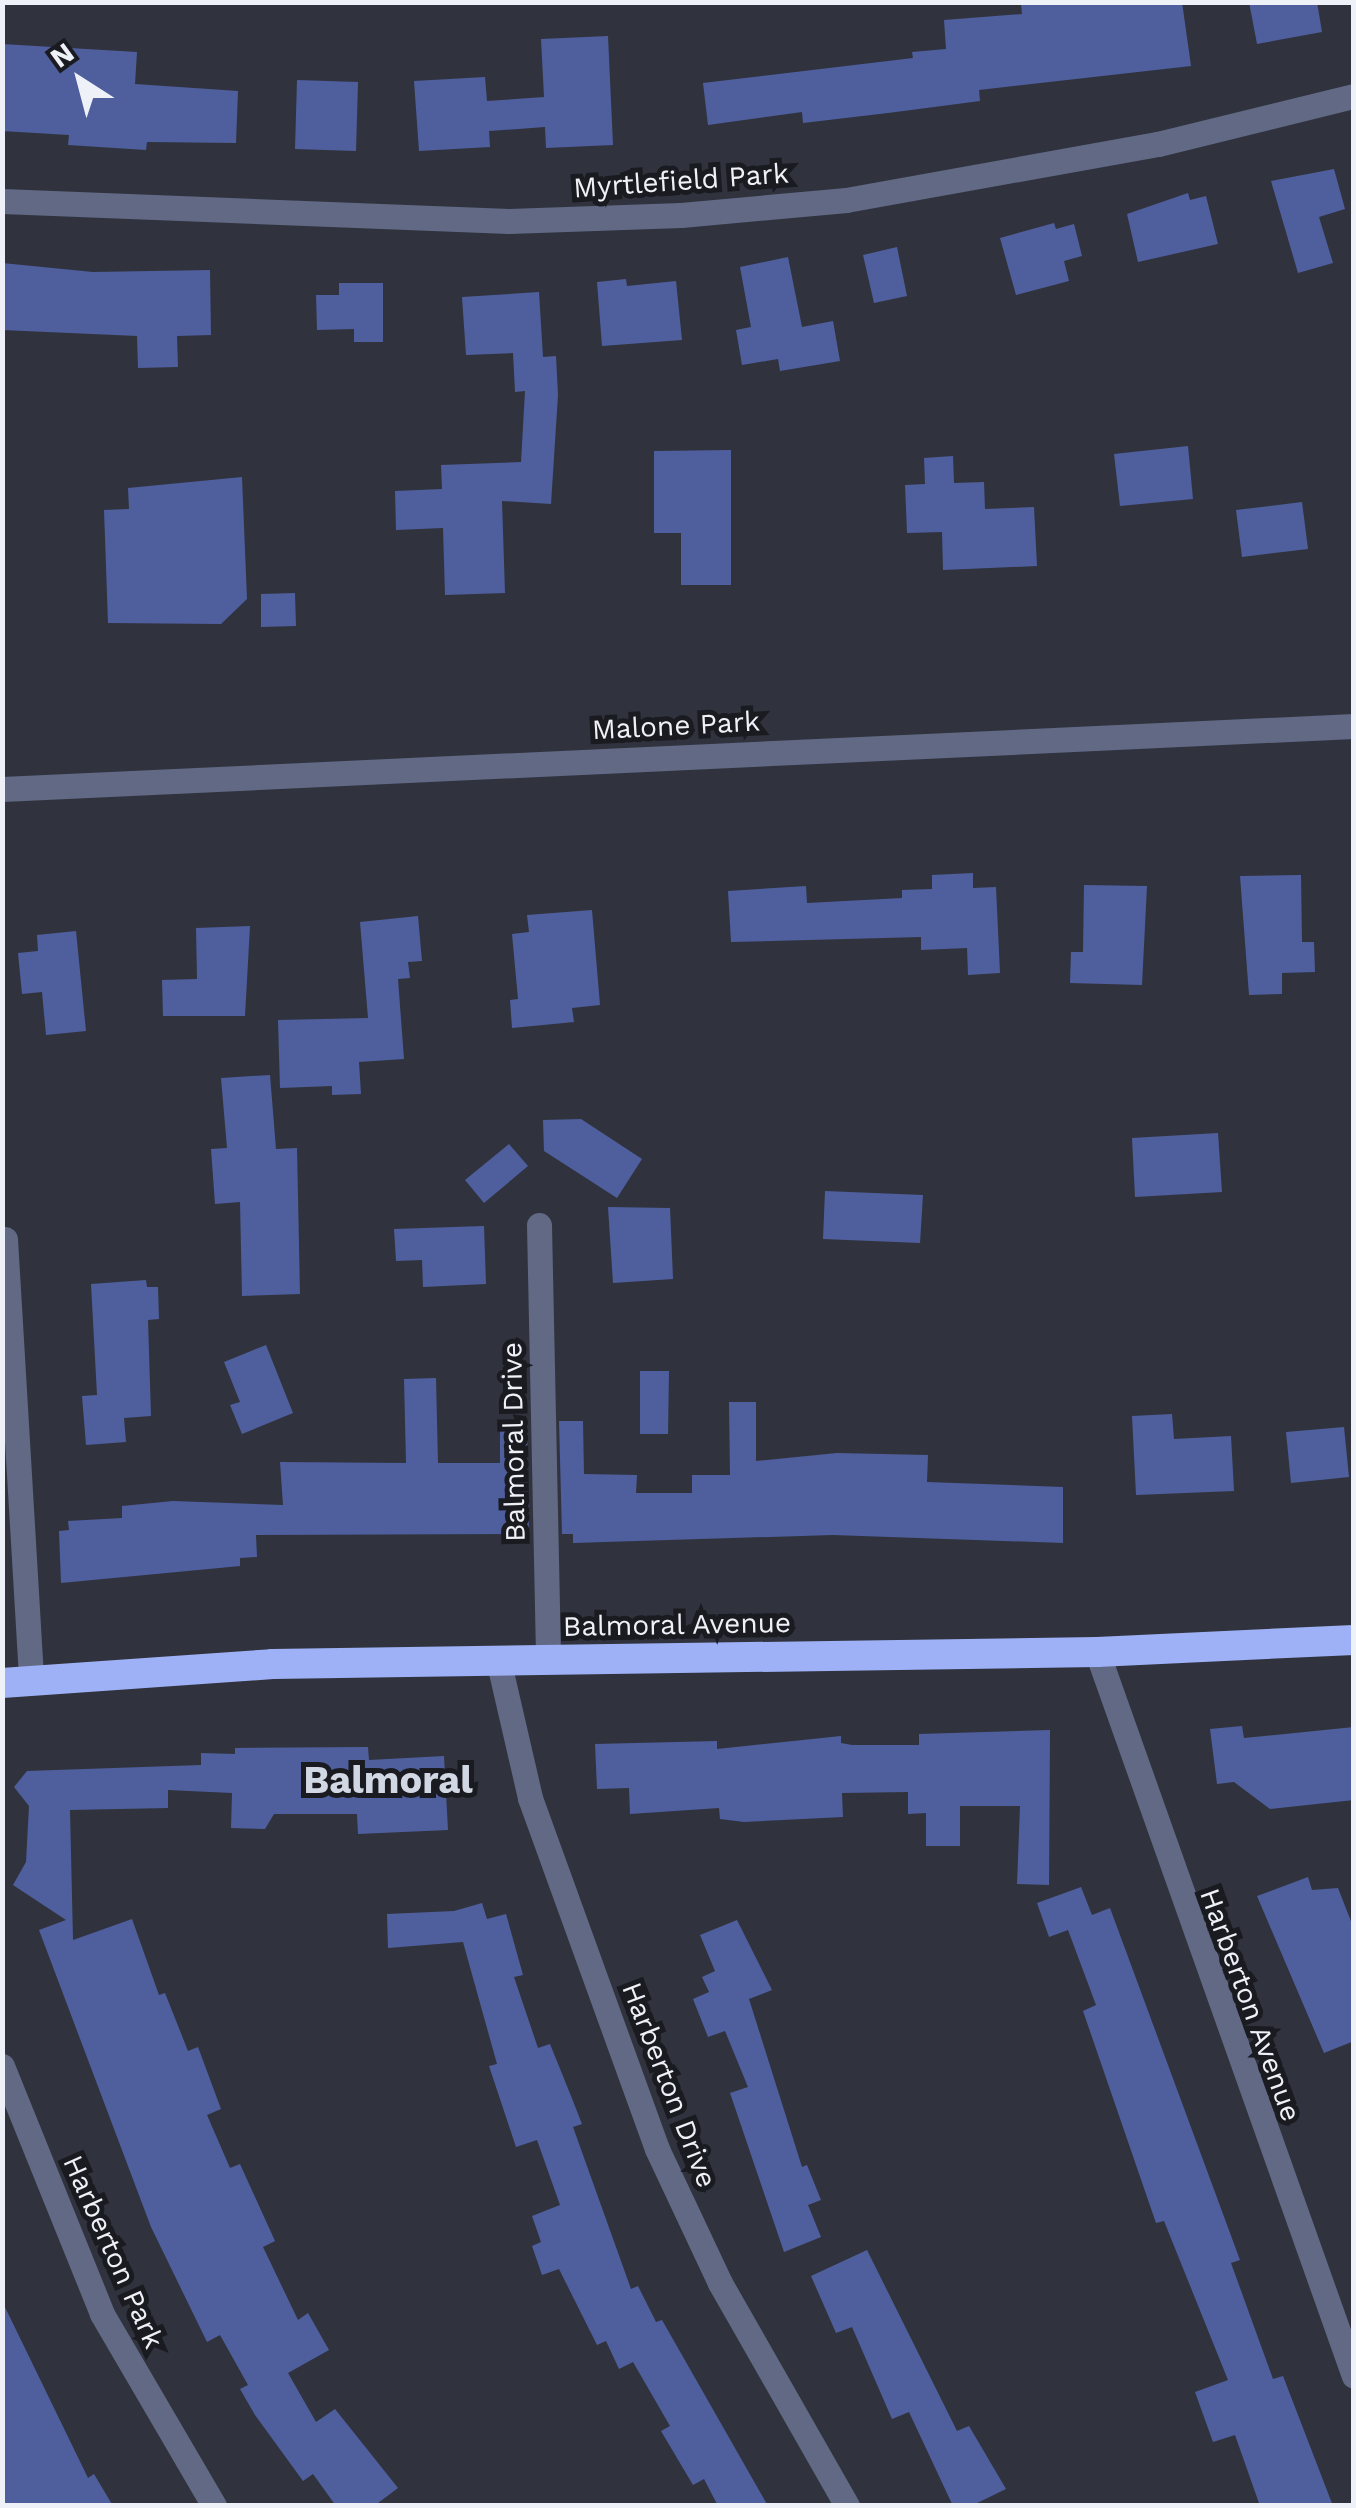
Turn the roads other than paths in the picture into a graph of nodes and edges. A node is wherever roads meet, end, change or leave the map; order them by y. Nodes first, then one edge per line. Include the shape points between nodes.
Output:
1 (1354, 96) edge
2 (2, 201) edge
3 (1354, 726) edge
4 (2, 790) edge
5 (540, 1225) dead end
6 (5, 1239) dead end
7 (1354, 1640) edge
8 (1097, 1652) junction
9 (498, 1659) junction
10 (548, 1659) junction
11 (17, 1682) edge
12 (2, 2066) edge
13 (1354, 2376) edge
14 (214, 2506) edge
15 (847, 2506) edge

1 - 2 street, Myrtlefield Park via 1158,144 846,200 681,214 509,222
3 - 4 street, Malone Park
5 - 10 street, Balmoral Drive
6 - 11 street
7 - 8 highway, Balmoral Avenue
8 - 10 highway, Balmoral Avenue
8 - 13 street, Harberton Avenue
9 - 10 highway, Balmoral Avenue
9 - 11 highway, Balmoral Avenue via 272,1664
9 - 15 street, Harberton Drive via 530,1798 656,2149 720,2283
12 - 14 street, Harberton Park via 102,2314

